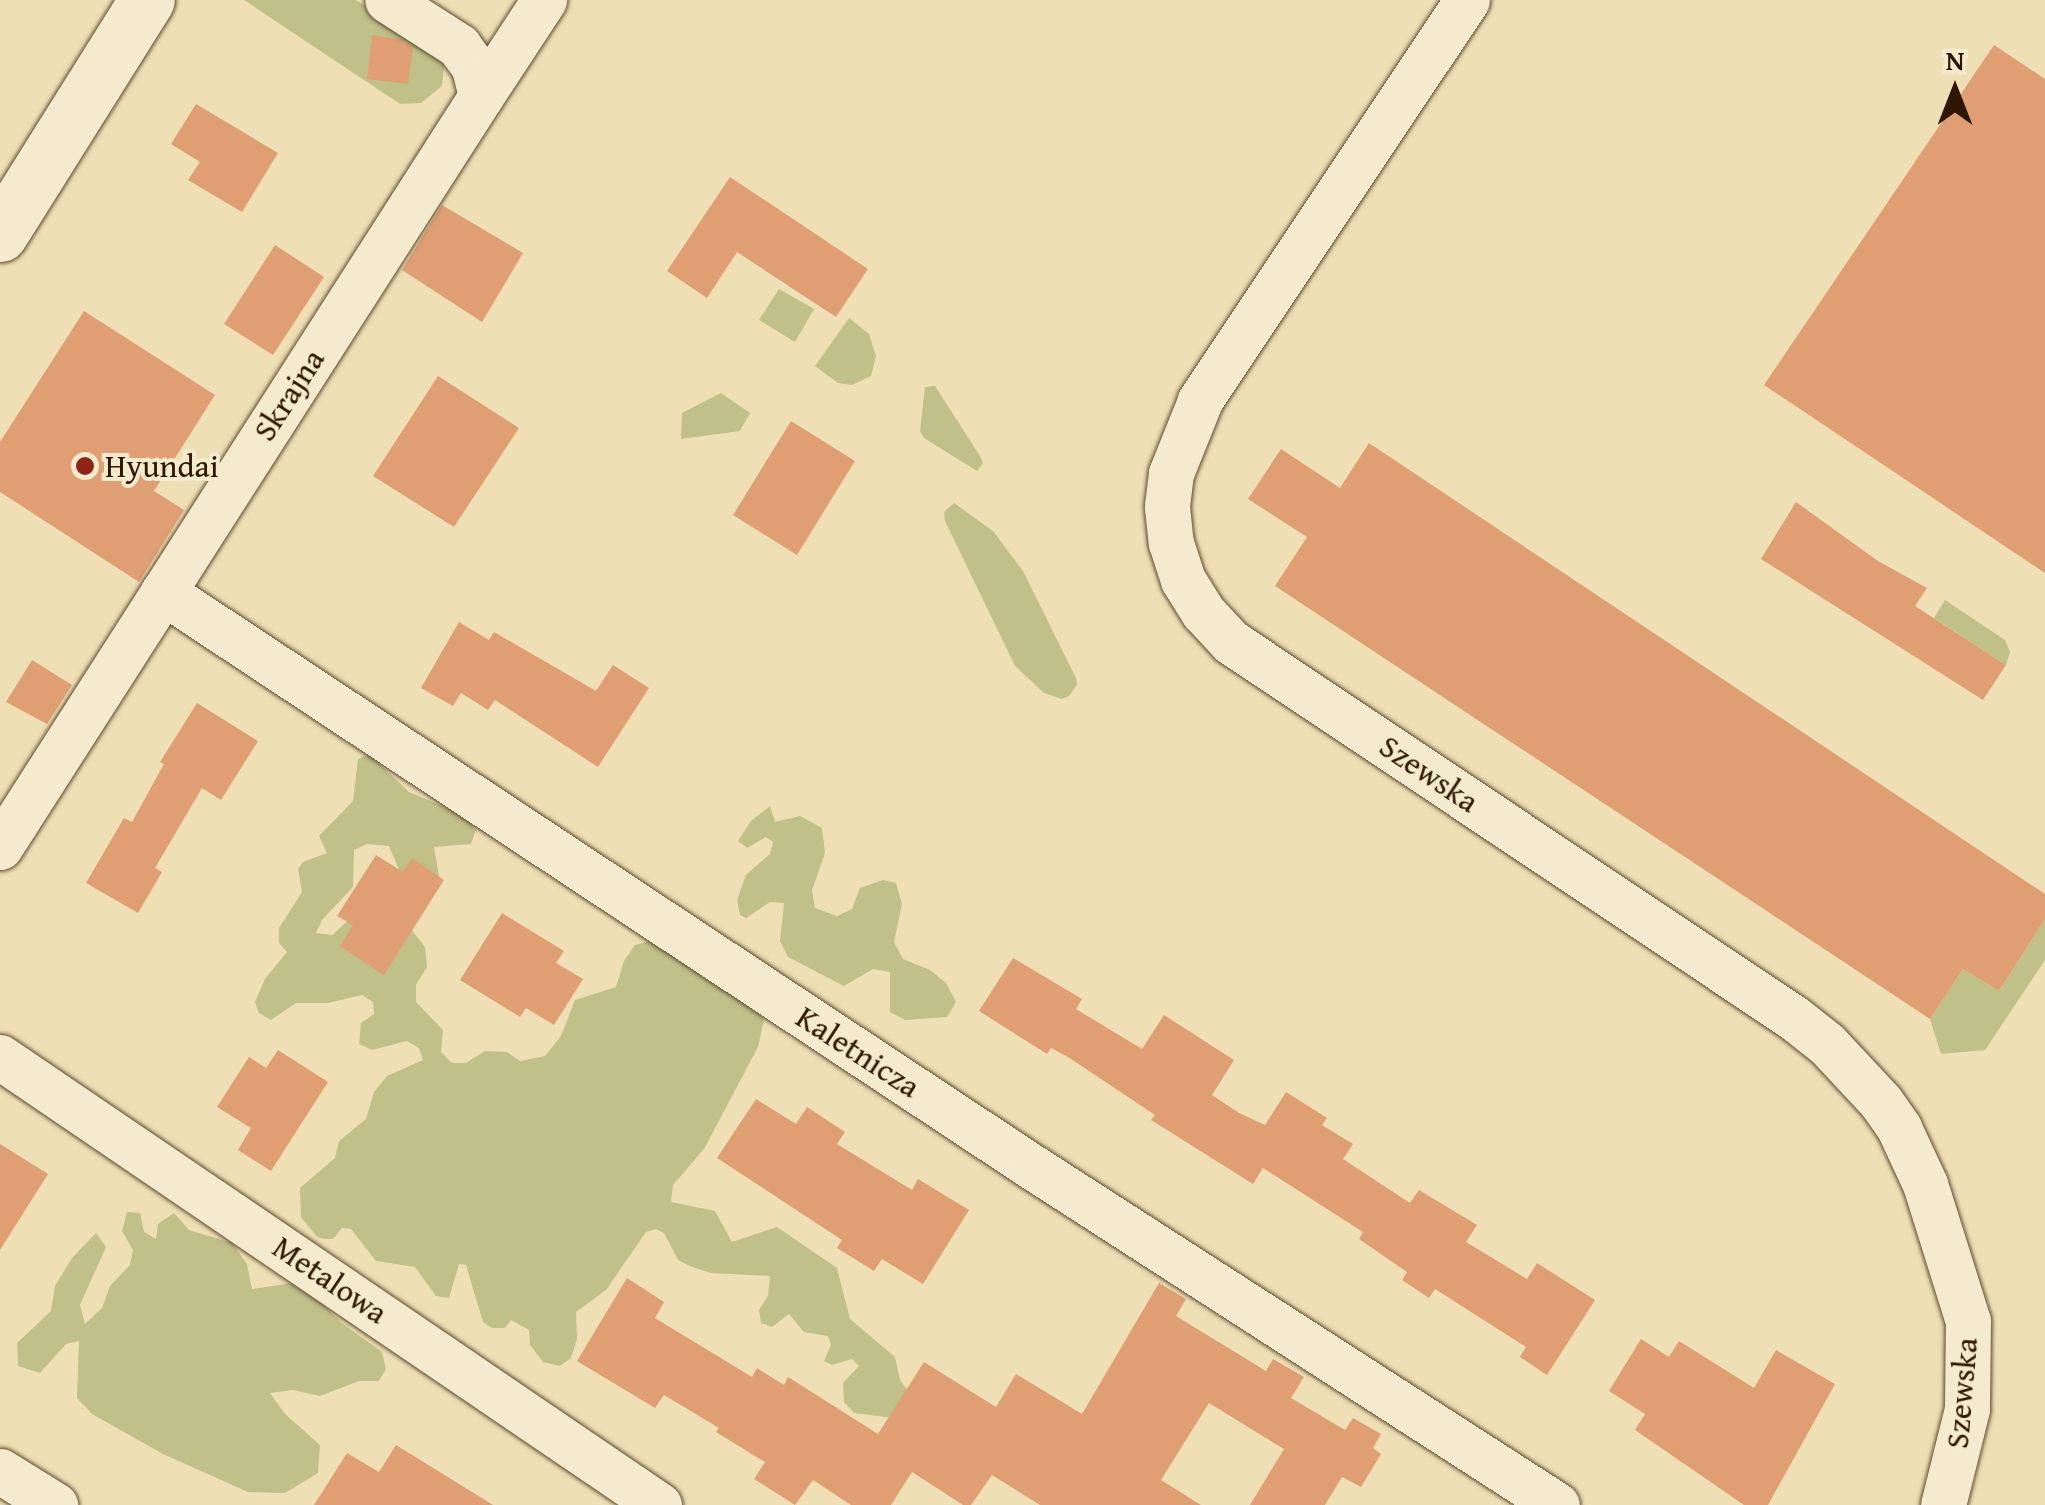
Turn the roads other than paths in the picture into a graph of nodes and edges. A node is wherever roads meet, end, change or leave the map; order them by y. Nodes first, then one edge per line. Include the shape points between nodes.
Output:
1 (147, 0) edge
2 (387, 0) edge
3 (544, 0) edge
4 (1467, 0) edge
5 (481, 96) junction
6 (0, 234) edge
7 (162, 592) junction
8 (0, 848) edge
9 (0, 1057) edge
10 (0, 1471) edge
11 (55, 1505) edge
12 (659, 1505) edge
13 (1557, 1505) edge
14 (1943, 1505) edge

1 - 6 main road
2 - 5 street via 460,46
3 - 5 street, Skrajna
4 - 14 street, Szewska via 1200,401 1171,473 1171,543 1183,580 1232,642 1794,1018 1881,1102 1925,1184 1968,1321 1968,1409
5 - 7 street, Skrajna
7 - 8 street, Skrajna
7 - 13 street, Kaletnicza
9 - 12 street, Metalowa
10 - 11 street

